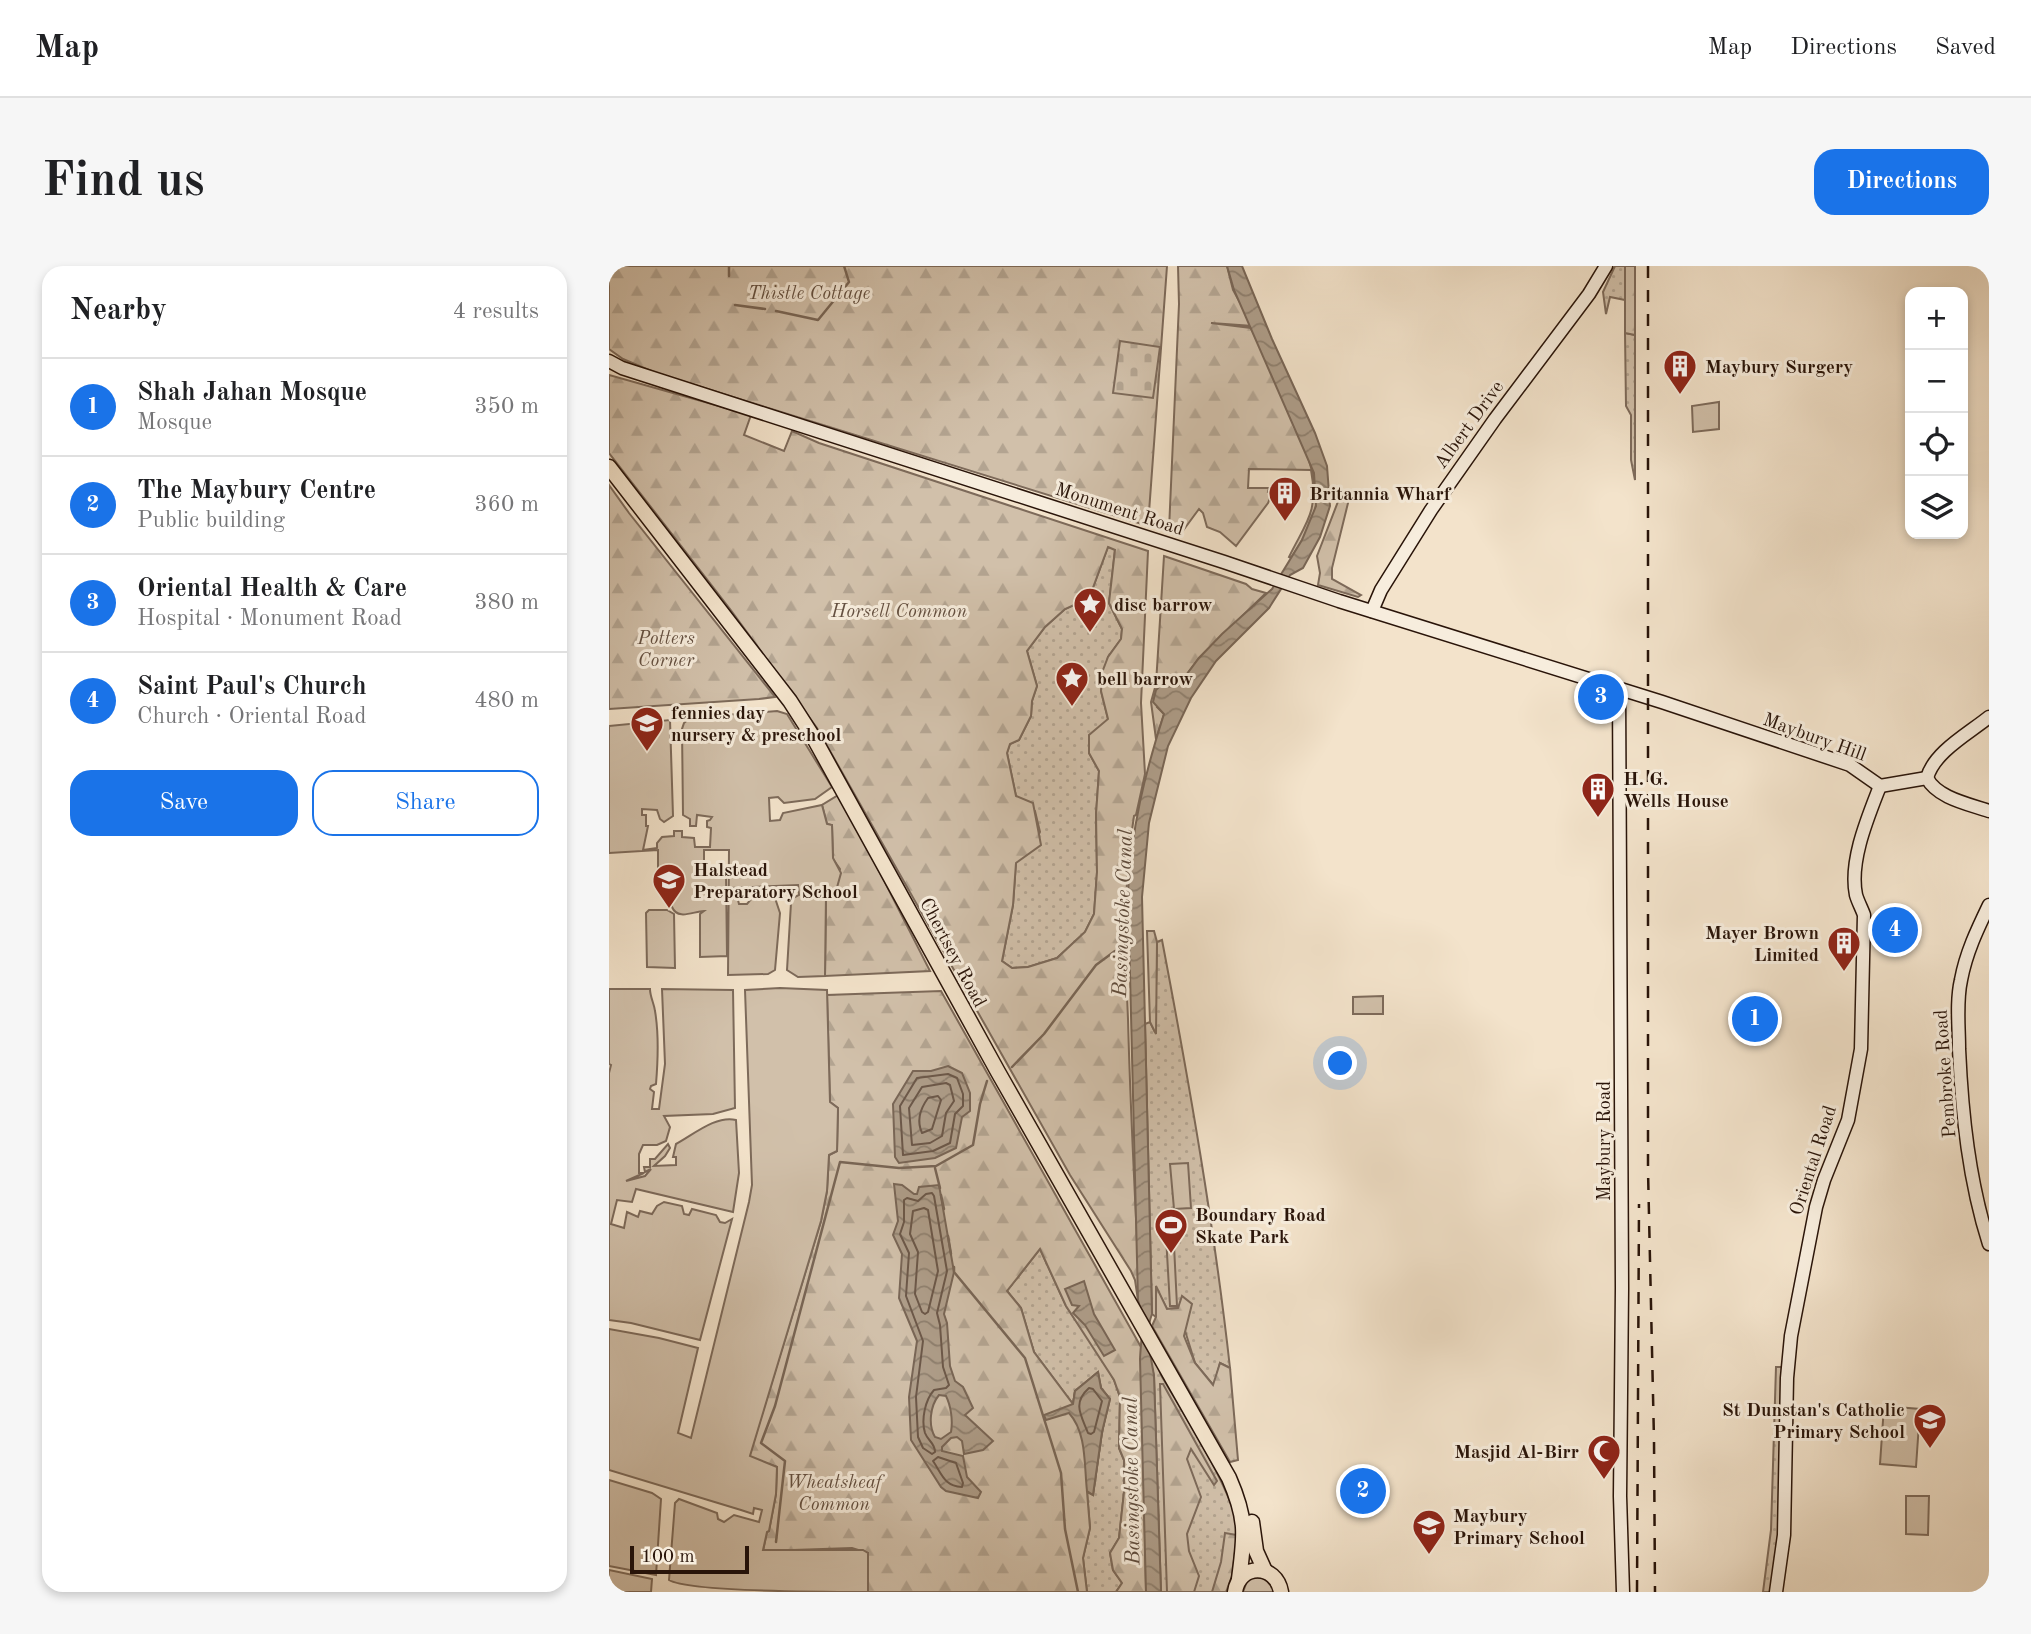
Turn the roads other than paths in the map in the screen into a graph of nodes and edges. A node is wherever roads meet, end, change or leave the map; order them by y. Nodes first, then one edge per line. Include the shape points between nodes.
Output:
1 (1606, 266) edge
2 (609, 361) edge
3 (609, 467) edge
4 (1372, 611) junction
5 (1619, 689) junction
6 (1989, 717) edge
7 (1927, 778) junction
8 (1880, 786) junction
9 (1989, 811) edge
10 (1989, 905) edge
11 (1989, 1244) edge
12 (1229, 1478) junction
13 (1265, 1571) junction
14 (1237, 1585) edge
15 (1281, 1592) edge
16 (1623, 1592) edge
17 (1776, 1592) edge

1 - 4 street, Albert Drive via 1431,510
2 - 4 street, Monument Road
3 - 12 main road, Chertsey Road via 790,701 815,740
4 - 5 street, Monument Road
5 - 8 street, Maybury Hill via 1850,765
5 - 16 street, Maybury Road
6 - 7 street via 1938,757
7 - 8 street, Maybury Hill
7 - 9 street via 1941,793
8 - 17 street, Oriental Road via 1860,841 1855,886 1864,915 1861,1049 1848,1120 1816,1207 1791,1336 1784,1535
10 - 11 street, Pembroke Road via 1972,939 1958,1008 1967,1141 1977,1206
12 - 13 main road, Chertsey Road via 1250,1513 1256,1551
12 - 14 main road, Chertsey Road via 1245,1532
13 - 14 main road via 1250,1571
13 - 15 main road, Chertsey Road via 1275,1577

